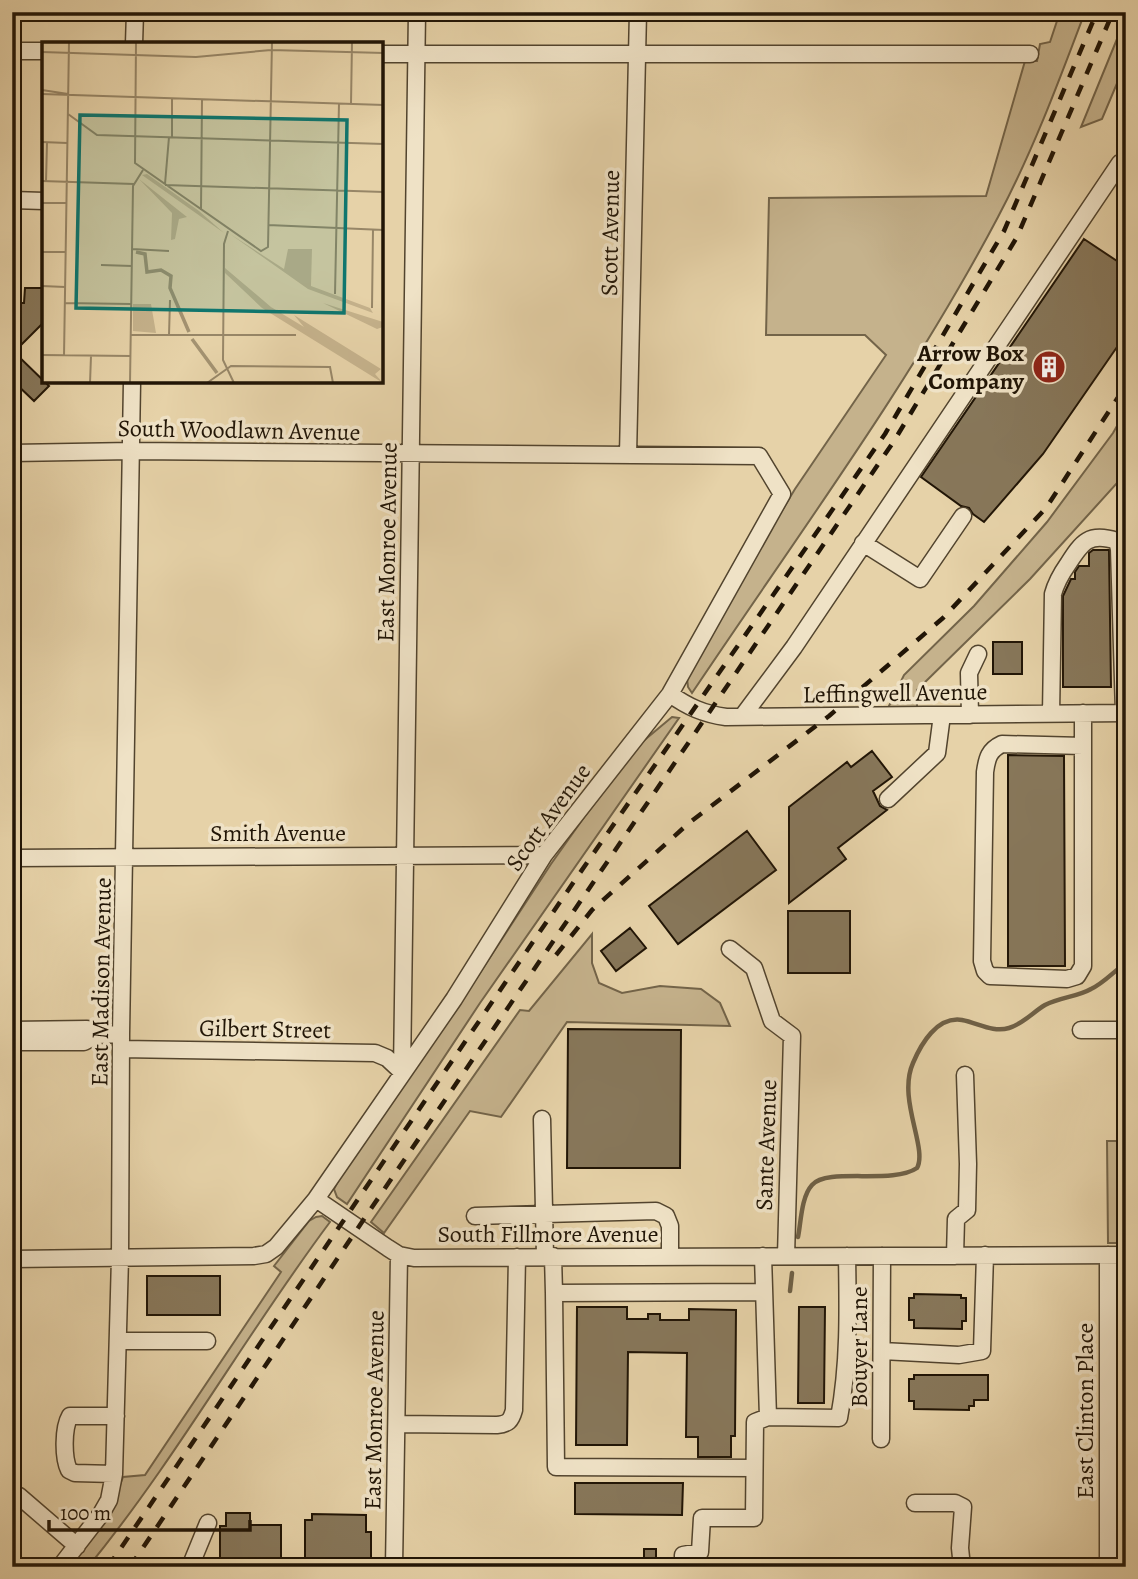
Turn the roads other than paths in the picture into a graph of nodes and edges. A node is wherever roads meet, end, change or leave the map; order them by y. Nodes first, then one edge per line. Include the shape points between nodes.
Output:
1 (135, 12) edge
2 (417, 12) edge
3 (638, 12) edge
4 (134, 42) edge
5 (12, 51) edge
6 (42, 51) edge
7 (637, 53) junction
8 (383, 54) edge
9 (416, 54) junction
10 (1030, 54) dead end
11 (1126, 166) edge
12 (12, 200) edge
13 (42, 201) edge
14 (132, 383) edge
15 (132, 451) junction
16 (12, 453) edge
17 (410, 455) junction
18 (628, 455) junction
19 (759, 456) joint
20 (963, 516) dead end
21 (863, 543) junction
22 (978, 654) dead end
23 (670, 694) junction
24 (1083, 713) junction
25 (1125, 713) edge
26 (1051, 714) junction
27 (942, 715) junction
28 (970, 715) junction
29 (743, 718) junction
30 (1083, 746) junction
31 (888, 799) dead end
32 (407, 855) junction
33 (544, 855) junction
34 (126, 857) junction
35 (12, 858) edge
36 (730, 949) dead end
37 (12, 1030) edge
38 (1081, 1030) dead end
39 (1126, 1030) edge
40 (97, 1035) junction
41 (12, 1042) edge
42 (121, 1042) junction
43 (402, 1072) junction
44 (965, 1075) dead end
45 (542, 1119) dead end
46 (316, 1199) junction
47 (544, 1213) junction
48 (475, 1216) dead end
49 (399, 1255) junction
50 (985, 1255) junction
51 (1108, 1255) junction
52 (1126, 1255) edge
53 (517, 1256) junction
54 (549, 1256) junction
55 (670, 1256) junction
56 (763, 1256) junction
57 (786, 1256) junction
58 (847, 1256) junction
59 (882, 1256) junction
60 (955, 1256) junction
61 (120, 1258) junction
62 (12, 1259) edge
63 (764, 1292) junction
64 (554, 1293) junction
65 (118, 1341) junction
66 (206, 1341) dead end
67 (882, 1351) junction
68 (116, 1416) junction
69 (768, 1417) junction
70 (397, 1424) junction
71 (881, 1438) dead end
72 (754, 1468) junction
73 (114, 1474) junction
74 (12, 1495) edge
75 (915, 1503) dead end
76 (208, 1523) dead end
77 (76, 1546) junction
78 (60, 1567) edge
79 (190, 1567) edge
80 (394, 1567) edge
81 (683, 1567) edge
82 (962, 1567) edge
83 (1108, 1567) edge

1 - 4 street
2 - 9 street, East Monroe Avenue
3 - 7 street, Scott Avenue
5 - 6 street
7 - 9 street
7 - 10 street
7 - 18 street, Scott Avenue
8 - 9 street
9 - 17 street, East Monroe Avenue
11 - 21 street via 1120,163
12 - 13 street
14 - 15 street, East Madison Avenue
15 - 16 street, South Woodlawn Avenue
15 - 17 street, South Woodlawn Avenue
15 - 34 street, East Madison Avenue
17 - 18 street, South Woodlawn Avenue
17 - 32 street, East Monroe Avenue
18 - 19 street, South Woodlawn Avenue
19 - 23 street, Scott Avenue via 782,494
20 - 21 street via 920,579
21 - 29 street
22 - 28 street via 969,673
23 - 29 street, Leffingwell Avenue via 707,715
23 - 33 street, Scott Avenue
24 - 25 street, Leffingwell Avenue
24 - 26 street, Leffingwell Avenue
24 - 30 street
25 - 26 street via 1119,549 1117,541 1091,539 1081,543 1053,594
26 - 28 street, Leffingwell Avenue
27 - 28 street, Leffingwell Avenue
27 - 29 street, Leffingwell Avenue
27 - 31 street via 937,753
30 - 30 street via 1083,966 1077,976 1067,979 990,976 982,961 987,759 992,749 1002,744
32 - 33 street, Smith Avenue
32 - 34 street, Smith Avenue
32 - 43 street, East Monroe Avenue
33 - 43 street, Scott Avenue via 454,999
34 - 35 street, Smith Avenue
34 - 42 street, East Madison Avenue
36 - 57 street, Sante Avenue via 754,968 772,1021 792,1036
37 - 40 street, Gilbert Street via 87,1029
38 - 39 street
40 - 41 street, Gilbert Street via 84,1042
40 - 42 street, Gilbert Street
42 - 43 street, Gilbert Street via 375,1053
42 - 61 street, East Madison Avenue
43 - 46 street, Scott Avenue
44 - 60 street via 967,1210 956,1219
45 - 47 street
46 - 49 street, South Fillmore Avenue
46 - 61 street via 266,1254
47 - 48 street
47 - 54 street
47 - 55 street via 656,1212 667,1216
49 - 53 street, South Fillmore Avenue
49 - 70 street, East Monroe Avenue
50 - 51 street, South Fillmore Avenue
50 - 60 street, South Fillmore Avenue
50 - 67 street via 982,1351 959,1355
51 - 52 street, South Fillmore Avenue
51 - 83 street, East Clinton Place
53 - 54 street, South Fillmore Avenue
53 - 70 street via 511,1420 497,1426
54 - 55 street, South Fillmore Avenue
54 - 64 street
55 - 56 street, South Fillmore Avenue
56 - 57 street, South Fillmore Avenue
56 - 63 street
57 - 58 street, South Fillmore Avenue
58 - 59 street, South Fillmore Avenue
58 - 69 street via 844,1390 839,1418
59 - 60 street, South Fillmore Avenue
59 - 67 street, Bouyer Lane
61 - 62 street
61 - 65 street, East Madison Avenue
63 - 64 street
63 - 69 street
64 - 72 street via 556,1467
65 - 66 street
65 - 68 street, East Madison Avenue
67 - 71 street, Bouyer Lane
68 - 73 street, East Madison Avenue
68 - 73 street via 70,1416 66,1425 69,1471
69 - 72 street via 755,1422
70 - 80 street, East Monroe Avenue
72 - 81 street via 754,1518 702,1518 700,1552 683,1555
73 - 77 street, East Madison Avenue via 101,1514
74 - 77 street via 19,1496
75 - 82 street via 962,1507
76 - 79 street
77 - 78 street, East Madison Avenue

